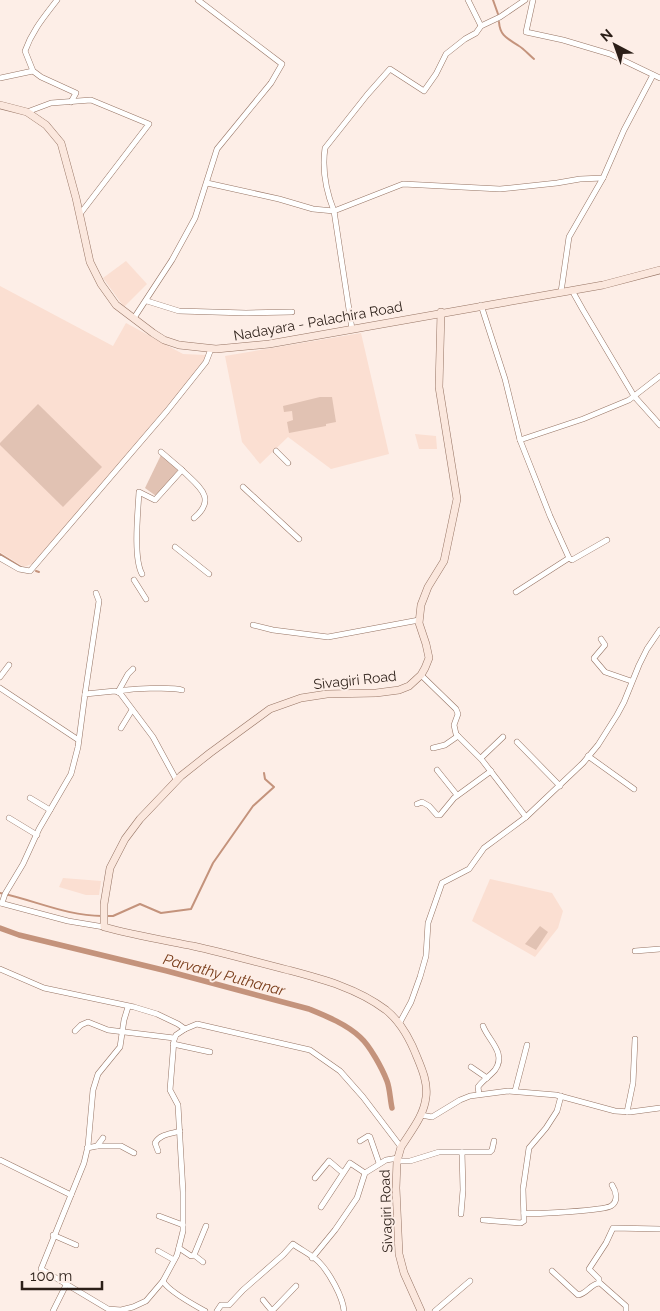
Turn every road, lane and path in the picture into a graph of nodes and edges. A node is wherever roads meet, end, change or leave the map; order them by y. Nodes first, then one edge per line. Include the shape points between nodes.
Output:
1 (57, 0) edge
2 (198, 0) edge
3 (468, 0) edge
4 (525, 0) edge
5 (533, 0) edge
6 (481, 26) junction
7 (33, 71) junction
8 (652, 74) junction
9 (0, 78) edge
10 (660, 78) edge
11 (71, 102) junction
12 (0, 105) edge
13 (27, 112) junction
14 (604, 178) junction
15 (207, 183) junction
16 (334, 211) junction
17 (80, 214) junction
18 (660, 270) edge
19 (574, 290) junction
20 (561, 292) junction
21 (147, 301) junction
22 (482, 305) junction
23 (292, 312) dead end
24 (441, 312) junction
25 (134, 318) junction
26 (352, 329) junction
27 (211, 349) junction
28 (660, 376) edge
29 (634, 396) junction
30 (660, 425) edge
31 (520, 440) junction
32 (161, 452) dead end
33 (276, 452) dead end
34 (288, 463) dead end
35 (182, 470) junction
36 (243, 487) dead end
37 (194, 518) dead end
38 (299, 539) dead end
39 (607, 540) dead end
40 (175, 547) dead end
41 (0, 558) edge
42 (569, 558) junction
43 (142, 574) dead end
44 (209, 574) dead end
45 (134, 580) dead end
46 (516, 592) dead end
47 (96, 593) dead end
48 (146, 599) dead end
49 (419, 620) junction
50 (253, 625) dead end
51 (660, 630) edge
52 (601, 639) dead end
53 (9, 665) dead end
54 (133, 669) dead end
55 (421, 676) junction
56 (0, 677) edge
57 (631, 681) junction
58 (0, 688) edge
59 (182, 690) dead end
60 (118, 692) junction
61 (85, 694) junction
62 (132, 710) junction
63 (121, 728) dead end
64 (458, 736) junction
65 (504, 737) dead end
66 (77, 739) dead end
67 (517, 742) dead end
68 (433, 748) dead end
69 (588, 756) junction
70 (481, 758) junction
71 (437, 770) dead end
72 (491, 770) junction
73 (178, 782) junction
74 (560, 786) junction
75 (634, 788) dead end
76 (457, 795) junction
77 (30, 798) dead end
78 (417, 804) dead end
79 (50, 810) junction
80 (526, 817) junction
81 (9, 818) dead end
82 (37, 835) junction
83 (1, 903) edge
84 (104, 926) junction
85 (660, 949) edge
86 (635, 951) dead end
87 (0, 969) edge
88 (128, 1007) junction
89 (399, 1024) junction
90 (483, 1026) dead end
91 (185, 1029) junction
92 (75, 1031) dead end
93 (122, 1032) junction
94 (635, 1039) dead end
95 (174, 1041) junction
96 (527, 1045) dead end
97 (210, 1052) dead end
98 (471, 1067) dead end
99 (487, 1078) junction
100 (515, 1092) junction
101 (479, 1094) junction
102 (561, 1096) junction
103 (660, 1108) edge
104 (627, 1112) junction
105 (421, 1115) junction
106 (180, 1131) junction
107 (103, 1138) dead end
108 (360, 1141) dead end
109 (494, 1141) dead end
110 (97, 1146) junction
111 (401, 1147) junction
112 (87, 1148) junction
113 (158, 1151) dead end
114 (462, 1152) junction
115 (134, 1154) dead end
116 (0, 1160) edge
117 (398, 1160) junction
118 (379, 1163) junction
119 (343, 1173) junction
120 (365, 1173) junction
121 (315, 1178) dead end
122 (612, 1184) dead end
123 (71, 1195) junction
124 (321, 1207) dead end
125 (524, 1213) junction
126 (460, 1214) dead end
127 (160, 1216) dead end
128 (483, 1220) dead end
129 (183, 1225) junction
130 (206, 1226) dead end
131 (660, 1229) edge
132 (54, 1235) junction
133 (76, 1245) dead end
134 (179, 1248) junction
135 (158, 1251) dead end
136 (194, 1255) junction
137 (312, 1258) junction
138 (174, 1260) junction
139 (203, 1262) dead end
140 (552, 1271) dead end
141 (163, 1281) junction
142 (470, 1282) dead end
143 (599, 1282) junction
144 (66, 1285) junction
145 (296, 1286) dead end
146 (263, 1300) dead end
147 (53, 1311) edge
148 (205, 1311) edge
149 (217, 1311) edge
150 (344, 1311) edge
151 (421, 1311) edge
152 (435, 1311) edge
153 (626, 1311) edge

1 - 7 street via 42,18 25,51
2 - 15 street via 282,64 271,83 217,149
3 - 6 street
4 - 6 street
5 - 8 street via 526,32 610,54
6 - 16 street via 446,54 424,91 390,69 367,95 326,148 328,195
7 - 9 street
7 - 11 street via 76,93
8 - 10 street
8 - 14 street
11 - 13 street via 50,103
11 - 17 street via 92,100 149,124
12 - 13 main road, Nadayara - Palachira Road
13 - 17 main road, Nadayara - Palachira Road via 46,124 61,143
14 - 16 street via 500,189 403,184
14 - 20 street via 569,237
15 - 16 street via 313,209
15 - 21 street via 195,218
16 - 26 street
17 - 25 main road, Nadayara - Palachira Road via 90,262 100,284 116,305
18 - 19 main road, Nadayara - Palachira Road
19 - 20 main road, Nadayara - Palachira Road
19 - 29 street
20 - 22 main road, Nadayara - Palachira Road
21 - 23 street via 179,311
21 - 25 street
22 - 24 main road, Nadayara - Palachira Road
22 - 31 street
24 - 26 main road, Nadayara - Palachira Road
24 - 49 main road via 439,387 457,499 444,561 428,587
25 - 27 main road, Nadayara - Palachira Road via 168,342
26 - 27 main road, Nadayara - Palachira Road via 270,344
27 - 41 street via 206,362 167,411 30,571 19,569
28 - 29 street
29 - 30 street
29 - 31 street via 583,419
31 - 42 street
32 - 35 street
33 - 34 street
35 - 37 street via 205,496 204,506
35 - 43 street via 155,500 139,492 138,564
36 - 38 street
39 - 42 street via 572,560
40 - 44 street
42 - 46 street
45 - 48 street
47 - 61 street via 99,601
49 - 50 street via 333,637
49 - 55 main road via 429,658
51 - 57 street
52 - 57 street via 605,646 594,659 605,672
53 - 56 street
54 - 60 street
55 - 64 street via 457,711 454,726
55 - 73 main road, Sivagiri Road via 399,690 318,695 270,709 181,776
57 - 69 street via 617,715
58 - 66 street
59 - 60 street
60 - 61 street
60 - 62 street
61 - 79 street via 75,761 67,783
62 - 63 street
62 - 73 street via 153,736
64 - 68 street via 446,745
64 - 70 street
65 - 70 street
67 - 74 street
69 - 74 street
69 - 75 street
70 - 72 street
71 - 76 street
72 - 76 street
72 - 80 street
73 - 84 main road, Sivagiri Road via 140,819 110,868
74 - 80 street
76 - 78 street via 439,816 427,804 420,801
77 - 79 street
79 - 82 street
80 - 89 street via 488,845 469,869 442,883 428,923 426,956 420,977
81 - 82 street
82 - 83 street
83 - 84 street via 68,921
84 - 89 main road, Sivagiri Road via 319,978 374,1002
85 - 86 street
87 - 88 street via 44,988
88 - 91 street via 157,1014
88 - 93 street
89 - 105 main road, Sivagiri Road via 409,1038 423,1071 427,1096
90 - 99 street via 499,1054 498,1066
91 - 95 street
91 - 111 street via 197,1024 310,1050 340,1071
92 - 93 street via 88,1022
93 - 95 street
93 - 112 street via 120,1047 98,1074 93,1090
94 - 104 street via 633,1083
95 - 97 street
95 - 106 street via 170,1090 178,1102
96 - 100 street
98 - 99 street
99 - 101 street via 478,1086
100 - 101 street
100 - 102 street
101 - 105 street via 460,1100 432,1116
102 - 104 street
102 - 125 street via 557,1111 529,1148 523,1189
103 - 104 street
105 - 111 main road, Sivagiri Road
106 - 113 street via 160,1137 155,1143
106 - 129 street
107 - 110 street
108 - 118 street via 370,1137
109 - 114 street via 491,1152
110 - 112 street
110 - 115 street via 120,1146
111 - 117 main road, Sivagiri Road
112 - 123 street
114 - 117 street via 439,1152 410,1161
114 - 126 street
116 - 123 street
117 - 118 street via 392,1158
117 - 151 main road, Sivagiri Road via 399,1254
118 - 120 street
119 - 120 street via 352,1163
119 - 121 street via 329,1161
119 - 124 street
120 - 137 street via 353,1203
122 - 125 street via 616,1196 610,1207
123 - 132 street
125 - 128 street via 521,1223
127 - 129 street
129 - 134 street
130 - 136 street
131 - 143 street via 613,1228 588,1269
132 - 133 street
132 - 144 street via 41,1269
134 - 136 street
134 - 138 street
135 - 138 street
136 - 139 street
137 - 149 street via 293,1244 229,1305 221,1305
137 - 150 street via 324,1268 342,1297
138 - 141 street
140 - 143 street via 578,1295
141 - 144 street via 146,1301 121,1310 108,1309
141 - 148 street via 171,1290
142 - 152 street
143 - 153 street via 623,1302
144 - 147 street
145 - 146 street via 272,1311

